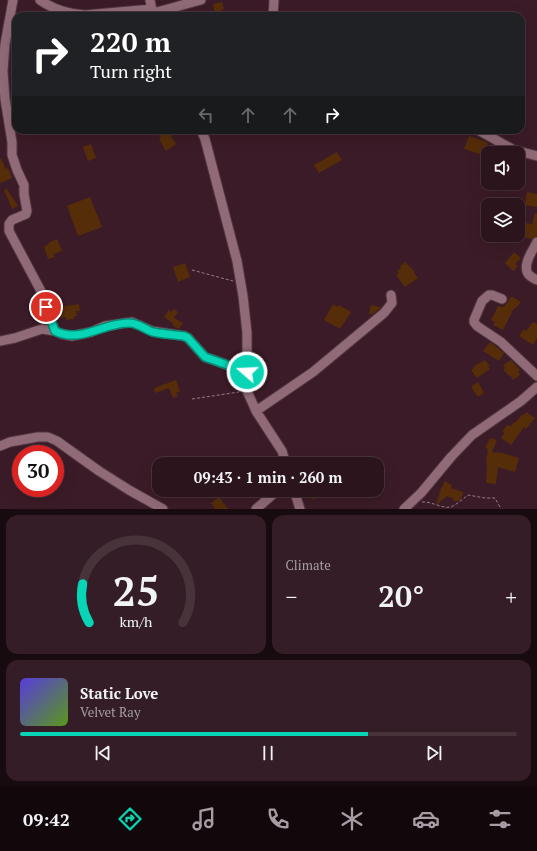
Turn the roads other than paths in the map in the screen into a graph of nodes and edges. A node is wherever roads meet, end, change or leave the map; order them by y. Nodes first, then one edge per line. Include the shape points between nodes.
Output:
1 (13, 0) edge
2 (40, 0) edge
3 (201, 0) edge
4 (274, 0) edge
5 (152, 9) edge
6 (63, 12) edge
7 (118, 12) edge
8 (273, 12) edge
9 (203, 134) edge
10 (485, 134) edge
11 (537, 156) edge
12 (537, 242) edge
13 (537, 280) edge
14 (391, 295) dead end
15 (502, 299) dead end
16 (55, 331) junction
17 (0, 341) edge
18 (247, 372) junction
19 (537, 376) edge
20 (537, 387) edge
21 (256, 411) junction
22 (0, 446) edge
23 (284, 457) edge
24 (270, 497) edge
25 (296, 497) edge
26 (408, 506) edge
27 (163, 509) edge
28 (256, 509) edge
29 (300, 509) edge

1 - 16 street via 3,71 12,155 24,185 27,211 26,214 12,220 9,231 42,293
2 - 6 street
3 - 5 street
4 - 8 street
5 - 7 street
9 - 18 street via 237,261 247,333
10 - 11 street via 514,150
12 - 13 street via 526,269 528,274
14 - 21 street via 392,303 384,313 313,372
15 - 19 street via 489,295 482,301 474,322 501,342
16 - 17 street via 42,329
16 - 18 street via 72,336 105,326 132,322 152,331 184,336 205,357
18 - 21 street via 247,391
20 - 26 street via 472,435 450,456
21 - 23 street
22 - 27 street via 10,442 48,437 98,471
24 - 28 street
25 - 29 street

